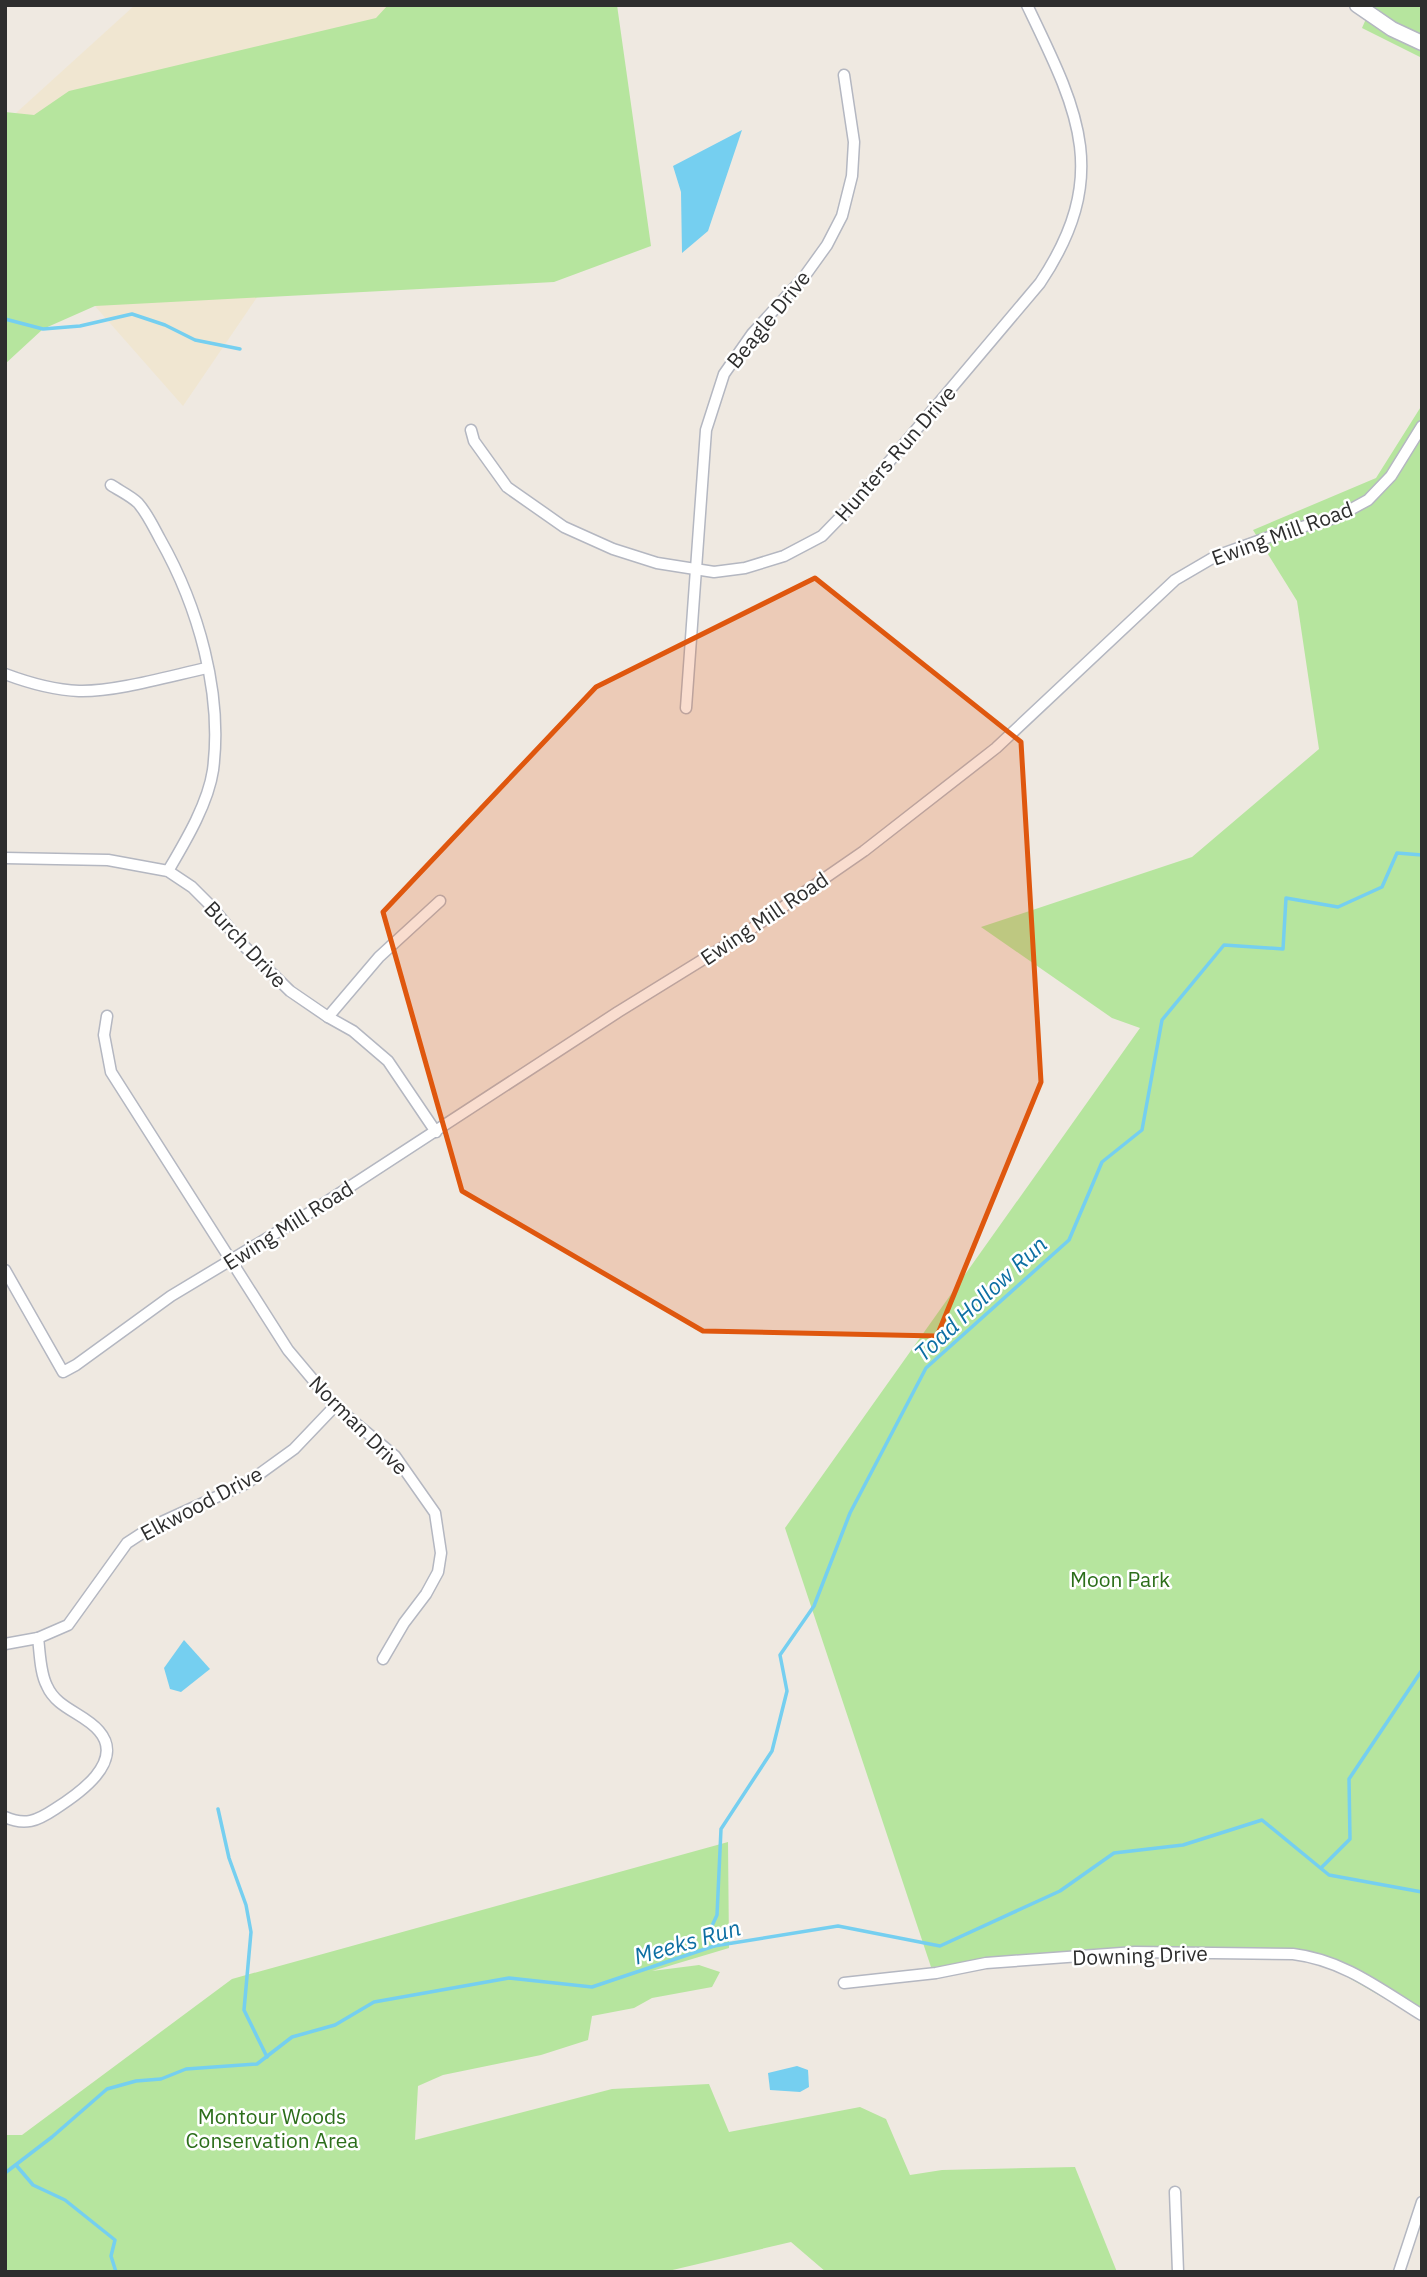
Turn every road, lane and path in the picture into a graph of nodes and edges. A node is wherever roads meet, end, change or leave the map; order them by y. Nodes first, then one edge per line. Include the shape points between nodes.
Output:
1 (1027, 5) edge
2 (1357, 5) edge
3 (1422, 43) edge
4 (844, 75) dead end
5 (1422, 426) edge
6 (471, 430) dead end
7 (111, 485) dead end
8 (695, 571) junction
9 (207, 668) junction
10 (5, 674) edge
11 (686, 708) dead end
12 (5, 858) edge
13 (168, 871) junction
14 (440, 901) dead end
15 (107, 1016) dead end
16 (328, 1017) junction
17 (436, 1132) junction
18 (230, 1260) junction
19 (5, 1270) edge
20 (335, 1406) junction
21 (38, 1638) junction
22 (5, 1644) edge
23 (383, 1659) dead end
24 (5, 1817) edge
25 (844, 1983) dead end
26 (1422, 2015) edge
27 (1175, 2192) dead end
28 (1422, 2202) edge
29 (1178, 2272) edge
30 (1399, 2272) edge

1 - 8 street, Hunters Run Drive via 1065,86 1082,146 1080,197 1057,257 1040,283 822,536 784,556 745,568
2 - 3 main road
4 - 8 street, Beagle Drive via 854,142 842,216 804,277 752,334 724,374 706,430
5 - 17 street, Ewing Mill Road via 1391,476 1368,500 1335,518 1216,556 1175,580 996,747 864,851 741,936
6 - 8 street, Hunters Run Drive via 507,487 532,507 613,549
7 - 9 street via 137,502 174,564
8 - 11 street, Beagle Drive
9 - 10 street via 80,691 34,685
9 - 13 street via 214,706 213,773 193,829
12 - 13 street, Burch Drive via 108,860
13 - 16 street, Burch Drive via 192,887 290,991
14 - 16 street via 379,957
15 - 18 street, Norman Drive via 104,1035 111,1072
16 - 17 street, Burch Drive via 388,1060
17 - 18 street, Ewing Mill Road
18 - 19 street, Ewing Mill Road via 64,1372
18 - 20 street, Norman Drive via 288,1350
20 - 21 street, Elkwood Drive via 294,1449 247,1483 153,1526 127,1543 68,1625
20 - 23 street, Norman Drive via 395,1456 435,1513 441,1553 438,1572
21 - 22 street, Elkwood Drive
21 - 24 street via 46,1686 59,1703 99,1730 107,1755 95,1777 38,1820 25,1823
25 - 26 street, Downing Drive via 986,1963 1135,1952 1282,1954 1318,1957 1344,1967
27 - 29 street
28 - 30 street

